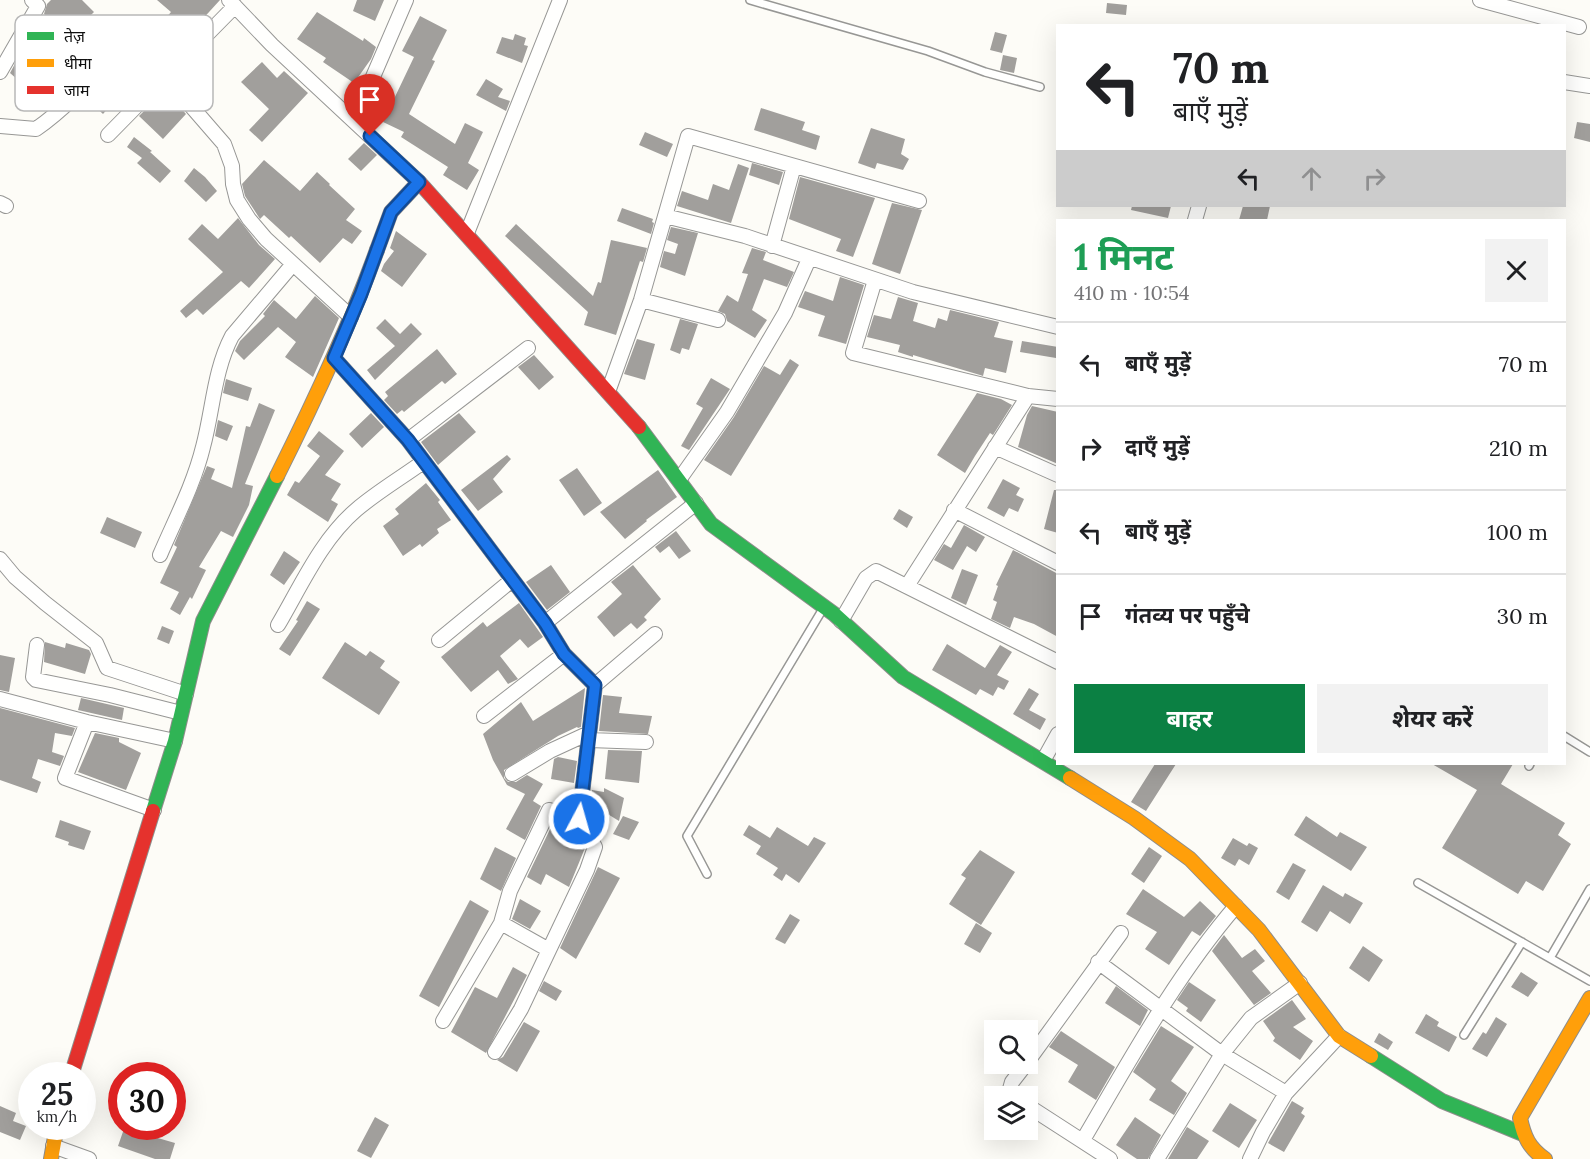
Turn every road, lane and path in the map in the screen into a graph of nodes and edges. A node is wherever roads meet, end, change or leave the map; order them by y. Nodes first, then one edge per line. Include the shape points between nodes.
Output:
1 (406, 0) edge
2 (560, 0) edge
3 (750, 0) edge
4 (1480, 0) edge
5 (232, 3) edge
6 (1514, 5) edge
7 (213, 24) edge
8 (1579, 27) dead end
9 (15, 44) edge
10 (0, 72) edge
11 (1566, 84) edge
12 (1590, 86) edge
13 (1041, 87) dead end
14 (60, 111) edge
15 (131, 111) edge
16 (195, 111) edge
17 (354, 121) junction
18 (0, 126) edge
19 (108, 135) dead end
20 (794, 166) junction
21 (419, 182) junction
22 (919, 201) dead end
23 (665, 216) junction
24 (467, 233) junction
25 (772, 246) junction
26 (809, 259) junction
27 (293, 264) junction
28 (875, 280) junction
29 (641, 300) junction
30 (351, 317) junction
31 (718, 320) dead end
32 (1056, 327) edge
33 (528, 348) dead end
34 (334, 358) junction
35 (608, 392) junction
36 (1028, 396) junction
37 (1056, 399) edge
38 (408, 440) junction
39 (995, 447) junction
40 (423, 462) junction
41 (1056, 474) edge
42 (679, 480) junction
43 (696, 503) junction
44 (954, 510) junction
45 (160, 555) dead end
46 (0, 559) edge
47 (1056, 561) edge
48 (512, 580) junction
49 (907, 586) junction
50 (824, 607) junction
51 (841, 621) junction
52 (545, 623) junction
53 (278, 625) dead end
54 (655, 634) dead end
55 (439, 640) dead end
56 (38, 645) dead end
57 (564, 654) junction
58 (1056, 661) edge
59 (595, 685) junction
60 (186, 694) junction
61 (0, 699) edge
62 (181, 713) junction
63 (484, 716) dead end
64 (87, 722) junction
65 (589, 737) junction
66 (1056, 737) edge
67 (1566, 737) edge
68 (175, 741) junction
69 (646, 742) dead end
70 (1590, 752) edge
71 (1043, 760) junction
72 (512, 774) dead end
73 (154, 810) junction
74 (579, 819) junction
75 (707, 874) dead end
76 (1418, 883) dead end
77 (1590, 889) edge
78 (1236, 906) junction
79 (501, 923) junction
80 (1121, 933) dead end
81 (1522, 942) junction
82 (549, 950) junction
83 (1550, 958) junction
84 (1098, 962) junction
85 (1590, 981) edge
86 (1299, 983) junction
87 (1590, 998) edge
88 (1161, 1009) junction
89 (443, 1022) dead end
90 (1464, 1035) dead end
91 (1339, 1036) junction
92 (1038, 1047) edge
93 (495, 1052) dead end
94 (1222, 1054) junction
95 (75, 1062) edge
96 (1286, 1093) junction
97 (1038, 1112) edge
98 (1523, 1134) junction
99 (1083, 1140) junction
100 (52, 1153) edge
101 (89, 1159) edge
102 (1110, 1159) edge
103 (1156, 1159) edge
104 (1250, 1159) edge
105 (1545, 1159) edge

1 - 17 street
2 - 24 street
3 - 13 lane
4 - 6 street
5 - 7 street
5 - 17 street
6 - 8 street
9 - 10 street
11 - 12 street
14 - 18 street via 36,129
15 - 19 street
16 - 27 street via 224,144 237,200 249,219
17 - 21 street
20 - 22 street
20 - 23 street via 688,136
20 - 25 street
21 - 24 street
21 - 30 street via 391,212
23 - 25 street
23 - 29 street
24 - 35 street
25 - 26 street
26 - 28 street
26 - 42 street via 785,313 733,402
27 - 30 street
27 - 45 street via 228,344 203,448
28 - 32 street
28 - 36 street via 853,353
29 - 31 street
29 - 35 street
30 - 34 street
33 - 38 street
34 - 38 street
34 - 60 street via 203,621
35 - 42 street via 650,439
36 - 37 street
36 - 39 street
38 - 40 street
39 - 41 street
39 - 44 street
40 - 48 street
40 - 53 street via 340,526
42 - 43 street
43 - 50 street via 711,524
43 - 52 street
44 - 47 street
44 - 49 street
46 - 60 street via 15,577 96,643 107,668
48 - 52 street
48 - 55 street
49 - 51 street via 876,571 866,578
49 - 58 street
50 - 51 street
50 - 75 lane via 687,837
51 - 71 street via 903,677
52 - 57 street
54 - 59 street
56 - 62 street via 33,677 36,680
57 - 59 street
57 - 63 street
59 - 65 street
60 - 62 street
61 - 64 street
62 - 68 street
64 - 68 street
64 - 73 street via 65,778
65 - 69 street
65 - 72 street via 550,751
65 - 74 street
66 - 71 street
67 - 70 lane
68 - 73 street
71 - 78 street via 1190,859
73 - 95 street
74 - 79 street via 549,810 510,891
74 - 82 street via 595,847
76 - 81 lane
77 - 83 lane
78 - 86 street
78 - 88 street via 1209,937
79 - 82 street
79 - 89 street
80 - 84 street
81 - 83 lane
81 - 90 lane
82 - 93 street
83 - 85 lane
84 - 88 street
84 - 92 street
86 - 91 street
86 - 94 street via 1251,1018
87 - 98 street via 1520,1118
88 - 94 street
88 - 99 street
91 - 96 street
91 - 98 street via 1442,1101
94 - 96 street
94 - 103 street
96 - 104 street
97 - 99 street
98 - 105 street via 1532,1151
99 - 102 street
100 - 101 street

